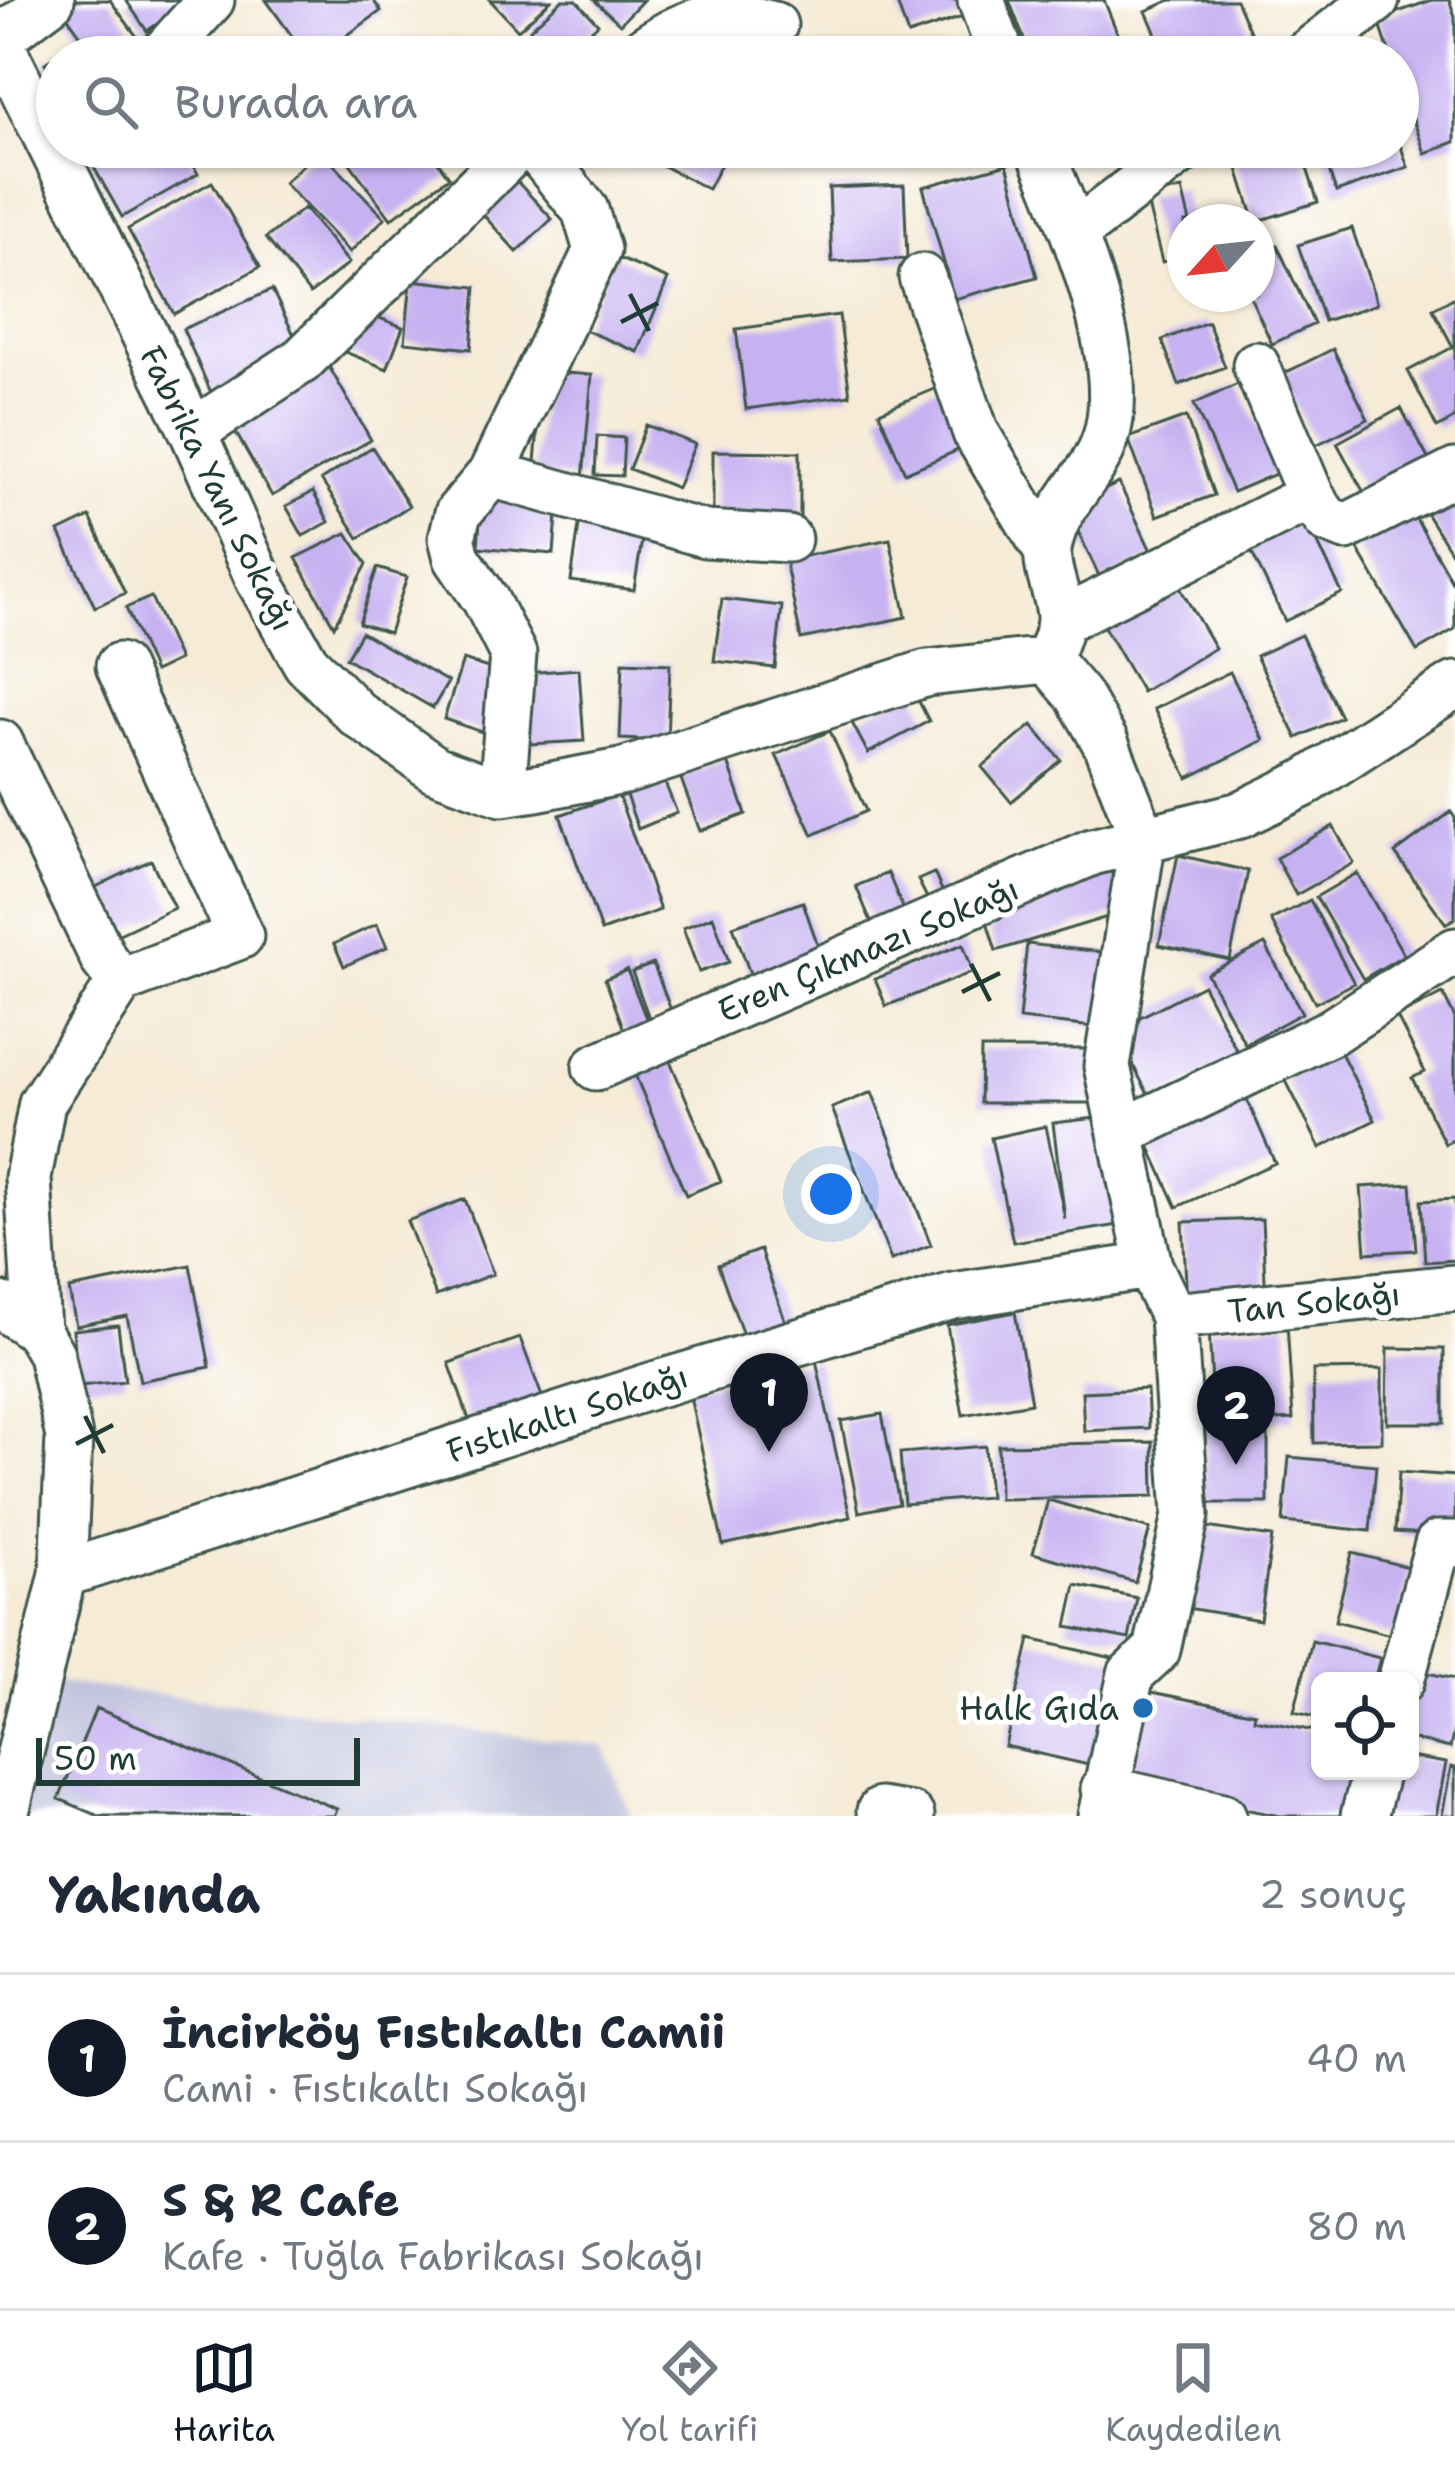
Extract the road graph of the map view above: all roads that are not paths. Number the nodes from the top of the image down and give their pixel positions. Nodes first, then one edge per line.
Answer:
1 (51, 0) edge
2 (211, 0) edge
3 (981, 0) edge
4 (1376, 0) edge
5 (774, 25) dead end
6 (179, 36) edge
7 (666, 36) edge
8 (994, 36) edge
9 (1329, 36) edge
10 (0, 41) edge
11 (36, 101) edge
12 (74, 168) edge
13 (497, 168) edge
14 (551, 168) edge
15 (1047, 168) edge
16 (1159, 168) edge
17 (1074, 234) junction
18 (922, 277) dead end
19 (1256, 364) dead end
20 (193, 433) junction
21 (1455, 472) edge
22 (491, 474) junction
23 (1311, 496) junction
24 (788, 539) dead end
25 (1047, 551) junction
26 (1055, 640) junction
27 (119, 667) dead end
28 (1455, 685) edge
29 (0, 743) edge
30 (502, 793) junction
31 (1143, 838) junction
32 (1455, 951) edge
33 (121, 981) junction
34 (596, 1066) dead end
35 (1123, 1132) junction
36 (1149, 1267) junction
37 (1455, 1288) edge
38 (1173, 1316) junction
39 (18, 1317) edge
40 (1447, 1544) edge
41 (63, 1574) junction
42 (1404, 1672) edge
43 (17, 1683) edge
44 (1374, 1780) edge
45 (1102, 1802) edge
46 (5, 1816) edge
47 (1223, 1816) edge
48 (1364, 1816) edge

1 - 10 street
2 - 6 street
3 - 8 street
4 - 9 street
5 - 7 street
10 - 11 street, Fabrika Yanı Sokağı
12 - 20 street, Fabrika Yanı Sokağı
13 - 20 street
14 - 22 street
15 - 17 street
16 - 17 street
17 - 25 street
18 - 25 street
19 - 23 street
20 - 30 street, Fabrika Yanı Sokağı
21 - 23 street
22 - 24 street
22 - 30 street
23 - 26 street
25 - 26 street
26 - 30 street, Fabrika Yanı Sokağı
26 - 31 street
27 - 33 street
28 - 31 street, Eren Çıkmazı Sokağı
29 - 33 street
31 - 34 street, Eren Çıkmazı Sokağı
31 - 35 street
32 - 35 street
33 - 39 street
35 - 36 street
36 - 38 street
36 - 41 street, Fıstıkaltı Sokağı
37 - 38 street, Tan Sokağı
38 - 45 street
39 - 41 street
40 - 42 street
41 - 43 street
43 - 46 street
44 - 48 street
45 - 47 street

